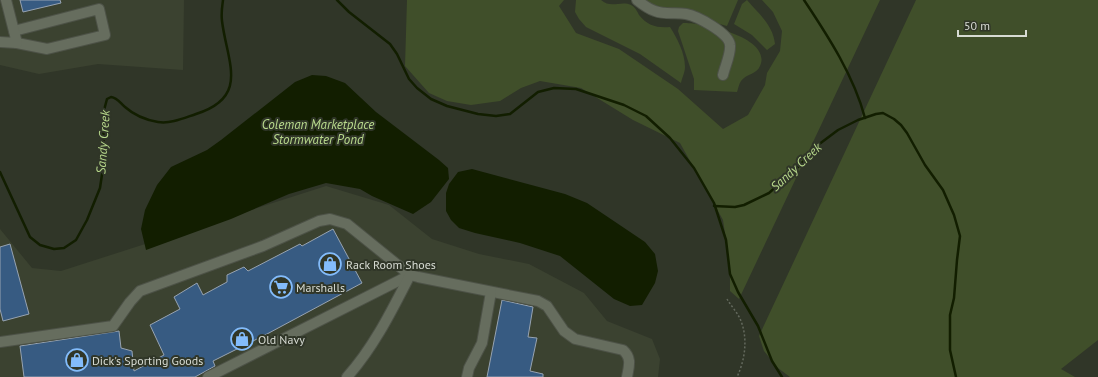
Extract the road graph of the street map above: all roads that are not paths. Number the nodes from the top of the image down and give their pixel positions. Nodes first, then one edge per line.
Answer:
1 (6, 0) edge
2 (637, 0) edge
3 (14, 31) junction
4 (0, 42) edge
5 (17, 43) junction
6 (723, 75) dead end
7 (410, 274) junction
8 (491, 292) junction
9 (0, 342) edge
10 (208, 377) edge
11 (347, 377) edge
12 (466, 377) edge
13 (627, 377) edge

1 - 3 street
2 - 6 street
3 - 5 street
3 - 5 street
4 - 5 street
7 - 8 street
7 - 9 street
7 - 10 street
7 - 11 street
8 - 12 street
8 - 13 street

